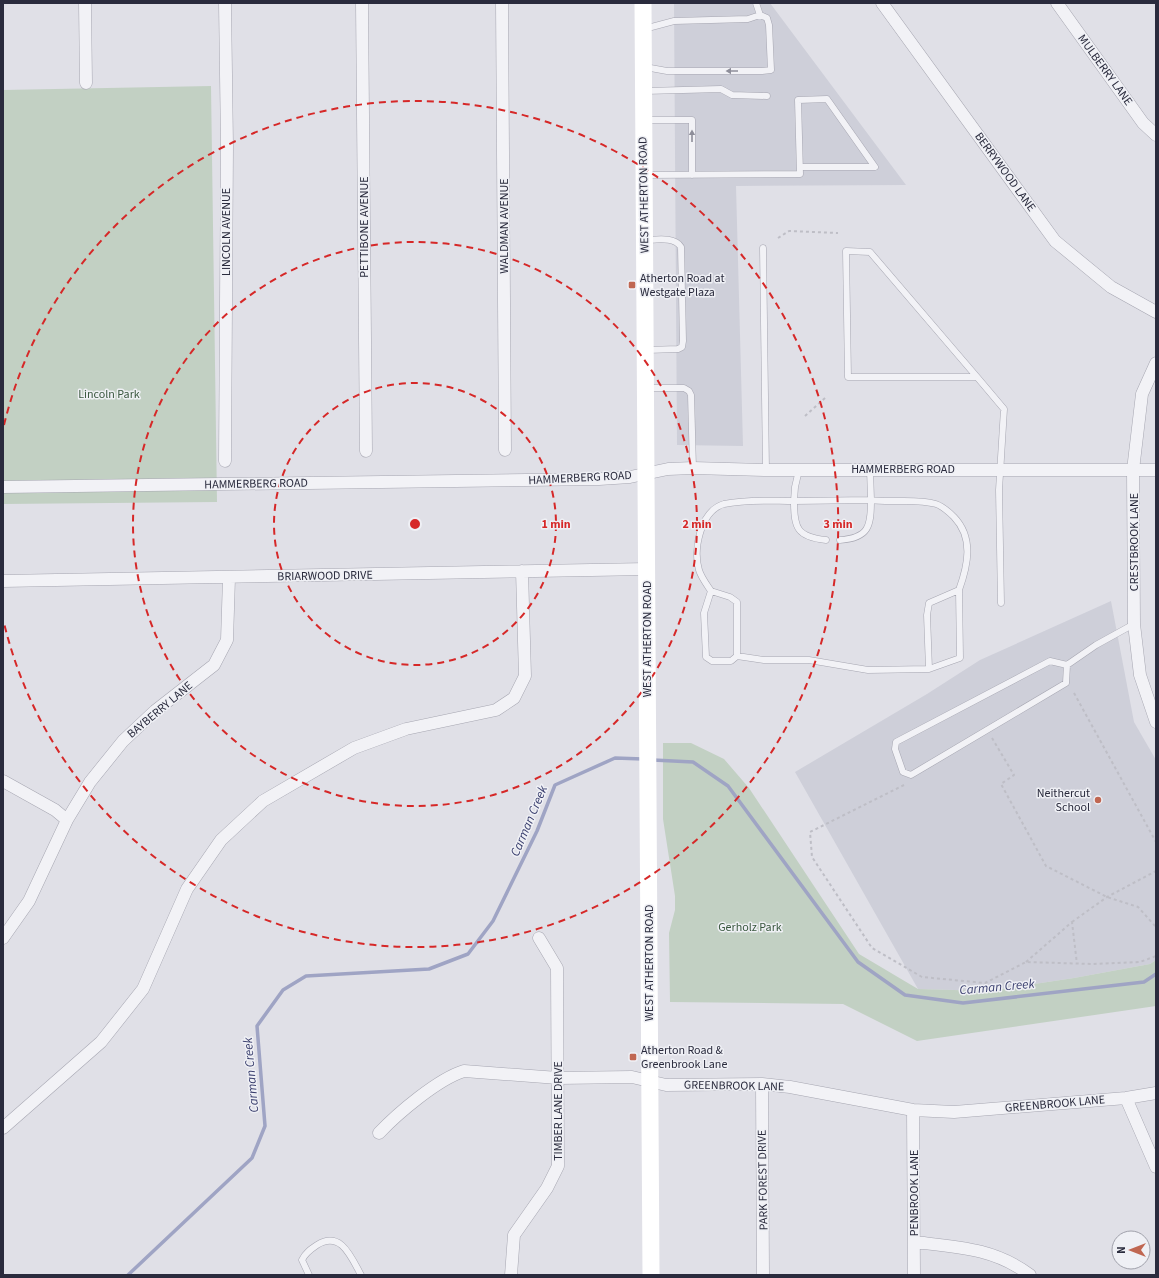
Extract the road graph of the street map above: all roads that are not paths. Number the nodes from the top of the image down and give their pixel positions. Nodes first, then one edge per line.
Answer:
1 (85, 3) edge
2 (225, 3) edge
3 (362, 3) edge
4 (502, 3) edge
5 (643, 3) edge
6 (756, 3) edge
7 (882, 3) edge
8 (1057, 3) edge
9 (760, 16) junction
10 (643, 30) junction
11 (643, 67) junction
12 (86, 82) dead end
13 (644, 91) junction
14 (766, 96) dead end
15 (644, 120) junction
16 (1156, 135) edge
17 (800, 166) junction
18 (644, 175) junction
19 (692, 175) junction
20 (645, 240) junction
21 (763, 248) dead end
22 (1156, 312) edge
23 (646, 350) junction
24 (1156, 363) edge
25 (977, 377) junction
26 (646, 388) junction
27 (505, 450) dead end
28 (366, 451) dead end
29 (225, 461) dead end
30 (693, 468) junction
31 (870, 469) junction
32 (1000, 469) junction
33 (766, 470) junction
34 (799, 470) junction
35 (1133, 470) junction
36 (1156, 470) edge
37 (647, 473) junction
38 (3, 487) edge
39 (871, 500) junction
40 (794, 501) junction
41 (826, 540) dead end
42 (840, 540) dead end
43 (647, 569) junction
44 (522, 571) junction
45 (229, 578) junction
46 (3, 581) edge
47 (959, 590) junction
48 (711, 591) junction
49 (1001, 603) dead end
50 (1134, 624) junction
51 (737, 656) junction
52 (1067, 665) junction
53 (929, 669) junction
54 (1156, 722) edge
55 (3, 781) edge
56 (67, 820) junction
57 (3, 938) edge
58 (539, 938) dead end
59 (558, 1078) junction
60 (649, 1081) junction
61 (762, 1084) junction
62 (1156, 1093) edge
63 (1126, 1098) junction
64 (913, 1110) junction
65 (3, 1128) edge
66 (379, 1133) dead end
67 (1156, 1167) edge
68 (914, 1242) junction
69 (309, 1275) edge
70 (361, 1275) edge
71 (511, 1275) edge
72 (651, 1275) edge
73 (763, 1275) edge
74 (914, 1275) edge
75 (1030, 1275) edge

1 - 12 street
2 - 29 street, LINCOLN AVENUE
3 - 28 street, PETTIBONE AVENUE
4 - 27 street, WALDMAN AVENUE
5 - 10 street, WEST ATHERTON ROAD
6 - 9 lane
7 - 22 street, BERRYWOOD LANE
8 - 16 street, MULBERRY LANE
9 - 10 lane
9 -> 11 lane
10 - 11 street, WEST ATHERTON ROAD
11 - 13 street, WEST ATHERTON ROAD
13 - 14 lane
13 - 15 street, WEST ATHERTON ROAD
15 - 18 street, WEST ATHERTON ROAD
19 -> 15 lane
17 - 17 lane
17 - 19 lane
18 - 19 lane
18 - 20 street, WEST ATHERTON ROAD
20 - 23 street, WEST ATHERTON ROAD
20 - 23 lane
21 - 33 lane
23 - 26 street, WEST ATHERTON ROAD
24 - 35 street, CRESTBROOK LANE
25 - 25 lane
25 - 32 lane
26 - 30 lane
26 - 37 street, WEST ATHERTON ROAD
30 - 33 street, HAMMERBERG ROAD
30 - 37 street, HAMMERBERG ROAD
31 - 32 street, HAMMERBERG ROAD
31 - 34 street, HAMMERBERG ROAD
31 - 39 lane
32 - 35 street, HAMMERBERG ROAD
32 - 49 lane
33 - 34 street, HAMMERBERG ROAD
34 - 40 lane
35 - 36 street, HAMMERBERG ROAD
35 - 50 street, CRESTBROOK LANE
37 - 38 street, HAMMERBERG ROAD
37 - 43 street, WEST ATHERTON ROAD
39 - 40 lane
39 - 42 lane
39 - 47 lane
40 - 41 lane
40 - 48 lane
43 - 44 street, BRIARWOOD DRIVE
43 - 60 street, WEST ATHERTON ROAD
44 - 45 street, BRIARWOOD DRIVE
44 - 65 street
45 - 46 street, BRIARWOOD DRIVE
45 - 56 street, BAYBERRY LANE
47 - 53 lane
47 - 53 lane
48 - 51 lane
48 - 51 lane
50 - 52 lane
50 - 54 street, CRESTBROOK LANE
51 - 53 lane
52 - 52 lane
55 - 56 street
56 - 57 street, BAYBERRY LANE
58 - 59 street, TIMBER LANE DRIVE
59 - 60 street, GREENBROOK LANE
59 - 66 street, GREENBROOK LANE
59 - 71 street, TIMBER LANE DRIVE
60 - 61 street, GREENBROOK LANE
60 - 72 street, WEST ATHERTON ROAD
61 - 64 street, GREENBROOK LANE
61 - 73 street, PARK FOREST DRIVE
62 - 63 street, GREENBROOK LANE
63 - 64 street, GREENBROOK LANE
63 - 67 street
64 - 68 street, PENBROOK LANE
68 - 74 street, PENBROOK LANE
68 - 75 street
69 - 70 lane

